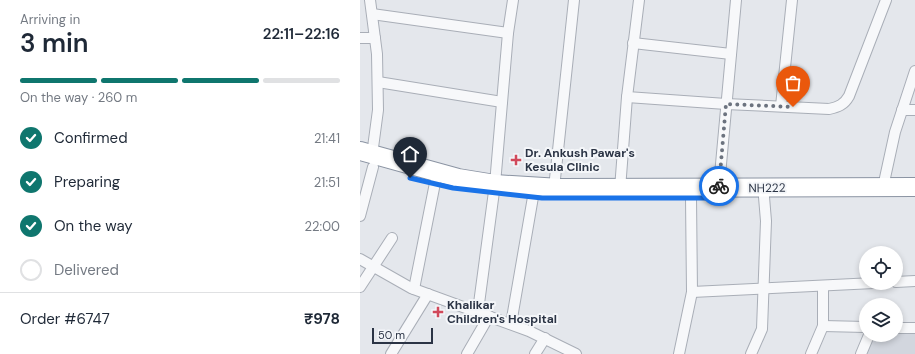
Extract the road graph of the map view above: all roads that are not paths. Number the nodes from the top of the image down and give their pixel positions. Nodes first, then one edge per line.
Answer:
1 (370, 0) edge
2 (513, 0) edge
3 (574, 0) edge
4 (639, 0) edge
5 (736, 0) edge
6 (792, 0) edge
7 (884, 0) edge
8 (372, 14) junction
9 (508, 33) junction
10 (360, 38) edge
11 (375, 38) junction
12 (633, 43) junction
13 (731, 54) junction
14 (915, 71) edge
15 (378, 82) junction
16 (627, 97) junction
17 (502, 102) junction
18 (726, 104) junction
19 (780, 106) junction
20 (902, 110) junction
21 (915, 110) edge
22 (366, 159) edge
23 (434, 183) junction
24 (883, 187) junction
25 (915, 187) edge
26 (554, 188) junction
27 (495, 189) junction
28 (620, 189) junction
29 (718, 193) junction
30 (533, 197) junction
31 (764, 197) junction
32 (915, 197) edge
33 (690, 198) junction
34 (360, 216) edge
35 (392, 238) dead end
36 (360, 259) edge
37 (372, 266) junction
38 (915, 281) edge
39 (903, 282) edge
40 (859, 284) edge
41 (823, 286) junction
42 (360, 287) edge
43 (763, 289) junction
44 (414, 290) junction
45 (692, 292) junction
46 (428, 294) junction
47 (478, 312) junction
48 (489, 316) junction
49 (511, 324) junction
50 (823, 326) junction
51 (859, 327) edge
52 (903, 328) edge
53 (915, 328) edge
54 (545, 338) junction
55 (866, 342) edge
56 (392, 354) edge
57 (467, 354) edge
58 (535, 354) edge
59 (576, 354) edge
60 (680, 354) edge
61 (751, 354) edge
62 (811, 354) edge
63 (861, 354) edge

1 - 8 street
2 - 9 street
3 - 26 street
4 - 12 street
5 - 13 street
6 - 19 street
7 - 19 street
8 - 9 street
8 - 11 street
9 - 17 street
10 - 11 street
11 - 15 street
12 - 13 street
12 - 16 street
13 - 18 street
14 - 20 street
15 - 17 street
15 - 22 street
16 - 18 street
16 - 28 street
17 - 27 street
18 - 19 street
18 - 29 street
20 - 21 street
20 - 24 street
22 - 23 highway, NH222
22 - 27 highway, NH222
22 - 34 street
23 - 27 highway, NH222
23 - 44 street
24 - 25 highway, NH222
24 - 29 highway, NH222
26 - 27 highway, NH222
26 - 28 highway, NH222
27 - 30 highway, NH222
27 - 47 street
28 - 29 highway, NH222
29 - 31 highway, NH222
29 - 33 highway, NH222
30 - 33 highway, NH222
30 - 49 street
31 - 32 highway, NH222
31 - 43 street
33 - 45 street
35 - 37 street
36 - 37 street
37 - 42 street
37 - 44 street
38 - 39 street
40 - 41 street
41 - 43 street
41 - 50 street
43 - 45 street
43 - 61 street
44 - 46 street
45 - 60 street
46 - 47 street
46 - 56 street
47 - 48 street
48 - 49 street
48 - 57 street
49 - 54 street
50 - 51 street
50 - 62 street
52 - 53 street
54 - 58 street
54 - 59 street
55 - 63 street

